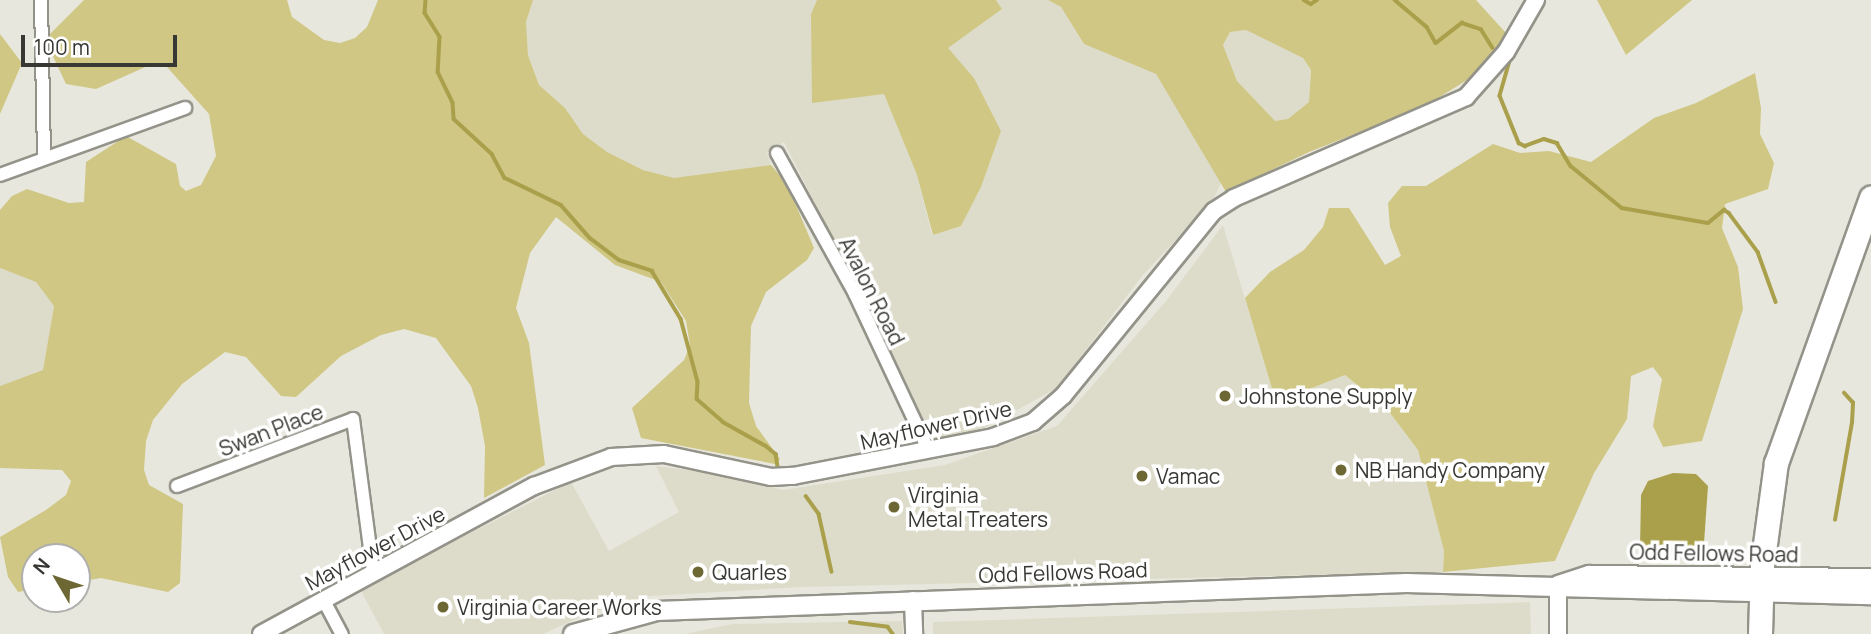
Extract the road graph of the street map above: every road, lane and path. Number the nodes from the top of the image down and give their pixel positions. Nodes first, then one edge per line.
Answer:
1 (41, 0) edge
2 (1536, 0) edge
3 (185, 108) dead end
4 (777, 153) dead end
5 (44, 158) junction
6 (0, 175) edge
7 (1871, 197) edge
8 (928, 449) junction
9 (177, 486) dead end
10 (373, 570) junction
11 (1871, 578) edge
12 (1558, 585) junction
13 (1760, 586) junction
14 (1871, 595) edge
15 (323, 600) junction
16 (913, 600) junction
17 (261, 634) edge
18 (342, 634) edge
19 (573, 634) edge
20 (914, 634) edge
21 (1558, 634) edge
22 (1760, 634) edge

1 - 5 street
2 - 8 street, Mayflower Drive
3 - 5 street
4 - 8 street, Avalon Road
5 - 6 street
7 - 13 highway
8 - 10 street, Mayflower Drive
9 - 10 street, Swan Place
10 - 15 street, Mayflower Drive
11 - 13 main road, Odd Fellows Road
12 - 13 main road, Odd Fellows Road
12 - 16 main road, Odd Fellows Road
12 - 21 street
13 - 14 main road, Odd Fellows Road
13 - 22 highway
15 - 17 street, Mayflower Drive
15 - 18 street
16 - 19 main road, Odd Fellows Road
16 - 20 street

